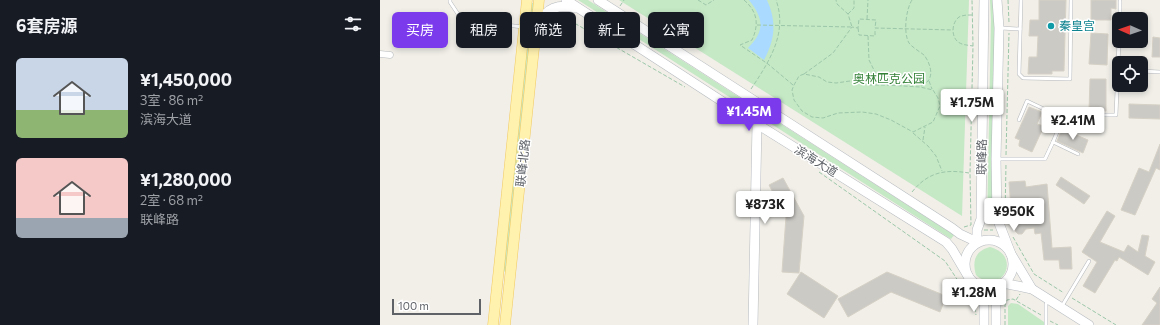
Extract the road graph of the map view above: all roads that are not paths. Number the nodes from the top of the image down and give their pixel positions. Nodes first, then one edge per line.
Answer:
1 (450, 0) edge
2 (521, 0) edge
3 (527, 0) edge
4 (540, 0) edge
5 (566, 0) edge
6 (598, 0) edge
7 (984, 0) edge
8 (997, 0) edge
9 (1021, 0) edge
10 (1071, 0) edge
11 (1120, 1) dead end
12 (580, 9) junction
13 (524, 12) edge
14 (526, 12) edge
15 (539, 12) edge
16 (547, 12) edge
17 (1120, 12) edge
18 (520, 27) edge
19 (999, 28) junction
20 (1020, 29) junction
21 (522, 48) edge
22 (535, 48) edge
23 (380, 54) edge
24 (390, 55) dead end
25 (1148, 71) edge
26 (1160, 72) edge
27 (1117, 92) edge
28 (1093, 115) dead end
29 (1019, 120) dead end
30 (757, 124) junction
31 (1053, 142) junction
32 (1078, 154) dead end
33 (996, 159) junction
34 (976, 242) junction
35 (1011, 254) junction
36 (1089, 261) dead end
37 (969, 278) junction
38 (1003, 283) junction
39 (1032, 289) junction
40 (1049, 299) junction
41 (1061, 307) junction
42 (981, 322) edge
43 (493, 325) edge
44 (505, 325) edge
45 (753, 325) edge
46 (996, 325) edge
47 (1046, 325) edge
48 (1089, 325) edge

1 - 18 lane
2 - 13 main road
3 - 14 main road, 联峰北路
4 - 15 main road, 联峰北路
5 - 12 main road, 滨海大道
6 - 34 main road, 滨海大道
7 - 34 main road, 联峰路
8 - 19 main road, 联峰路
9 - 20 lane
10 - 20 lane
11 - 17 lane
12 - 16 main road
12 - 30 main road, 滨海大道
19 - 20 lane
19 - 33 main road, 联峰路
21 - 43 main road, 联峰北路
22 - 44 main road, 联峰北路
23 - 24 street
25 - 26 lane
27 - 28 lane
29 - 31 lane
30 - 37 main road, 滨海大道
30 - 45 main road
31 - 32 lane
31 - 33 lane
33 - 35 main road, 联峰路
34 - 35 main road
34 - 37 main road
35 - 38 main road
35 - 39 main road
36 - 41 lane
37 - 38 main road
37 - 42 main road
38 - 39 main road
38 - 46 main road
39 - 40 main road
40 - 41 main road
40 - 47 lane
41 - 48 main road

